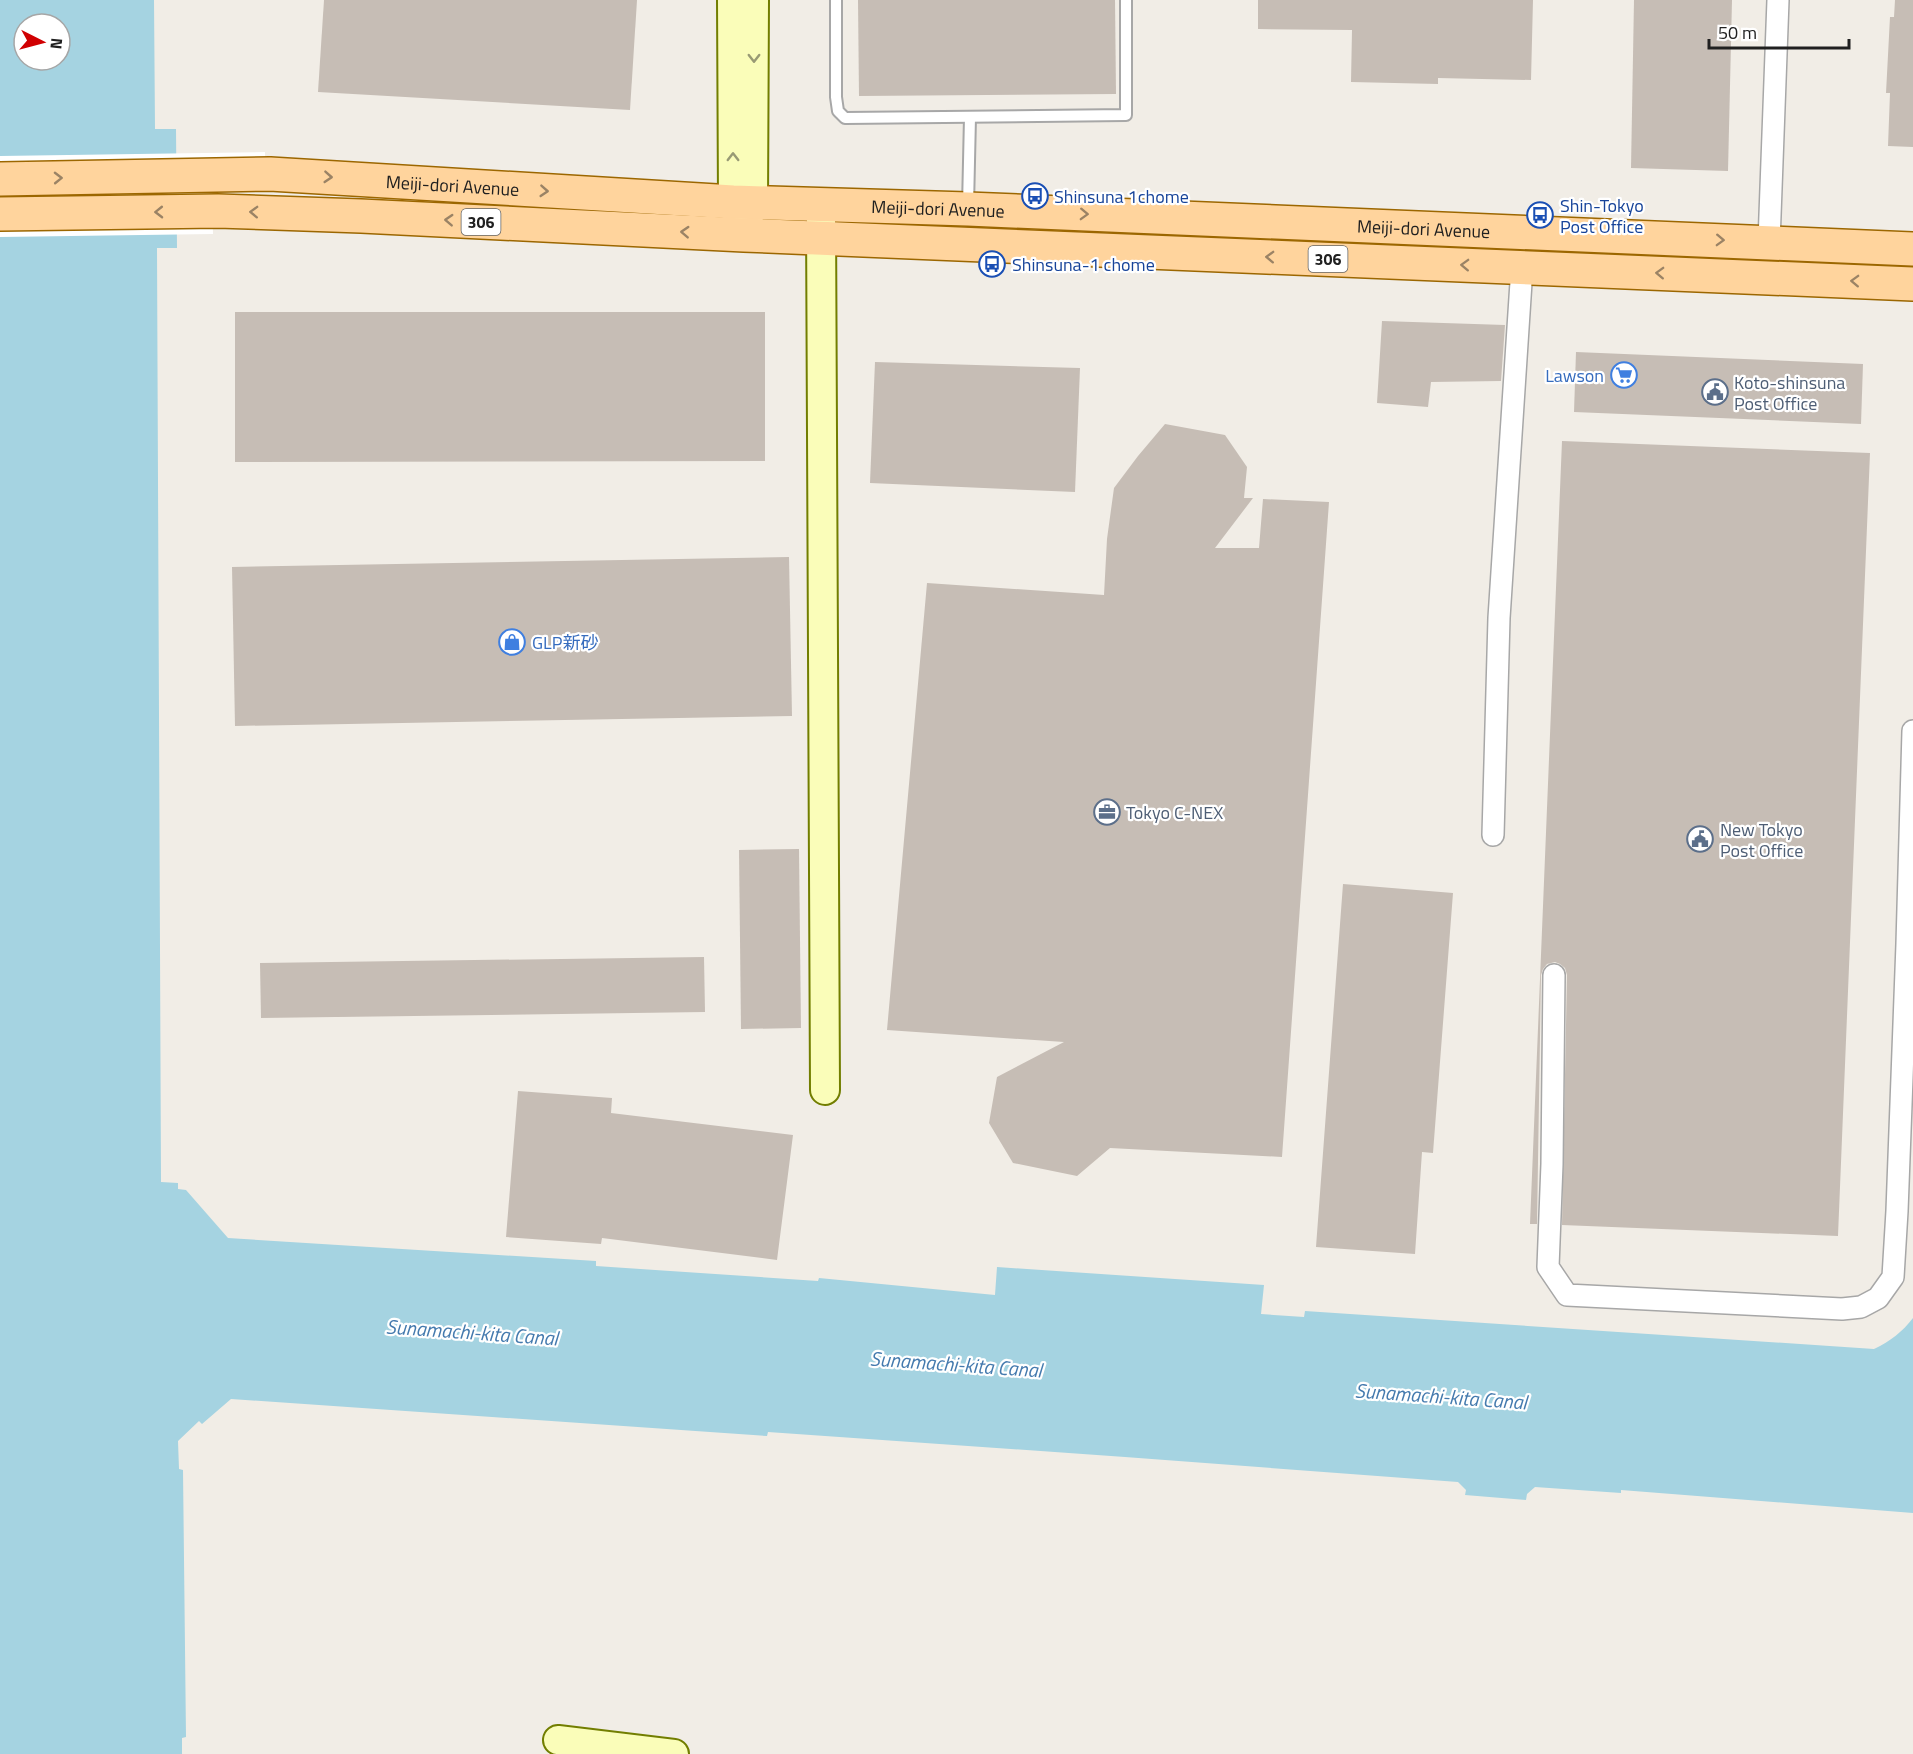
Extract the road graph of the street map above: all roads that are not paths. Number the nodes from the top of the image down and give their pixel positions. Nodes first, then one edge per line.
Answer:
1 (732, 0) edge
2 (754, 0) edge
3 (836, 0) edge
4 (1126, 0) edge
5 (1778, 0) edge
6 (970, 117) junction
7 (0, 179) edge
8 (743, 203) junction
9 (821, 205) junction
10 (968, 209) junction
11 (0, 214) edge
12 (744, 235) junction
13 (821, 238) junction
14 (1769, 242) junction
15 (1913, 249) edge
16 (1522, 267) junction
17 (1913, 284) edge
18 (1913, 731) edge
19 (1493, 835) dead end
20 (1554, 975) dead end
21 (825, 1090) dead end
22 (558, 1740) dead end
23 (674, 1754) edge

8 -> 1 street
2 -> 8 street
3 - 6 lane
4 - 6 lane
5 - 14 street
6 - 10 lane
7 -> 8 main road, Meiji-dori Avenue / 306
8 - 9 main road, Meiji-dori Avenue / 306
8 - 12 street
9 - 10 main road, Meiji-dori Avenue / 306
9 - 13 street
10 -> 14 main road, Meiji-dori Avenue / 306
12 -> 11 main road, Meiji-dori Avenue / 306
12 - 13 main road, Meiji-dori Avenue / 306
16 -> 13 main road, Meiji-dori Avenue / 306
13 - 21 street
14 - 15 main road, Meiji-dori Avenue / 306
17 -> 16 main road, Meiji-dori Avenue / 306
16 - 19 street
18 - 20 street
22 - 23 street

